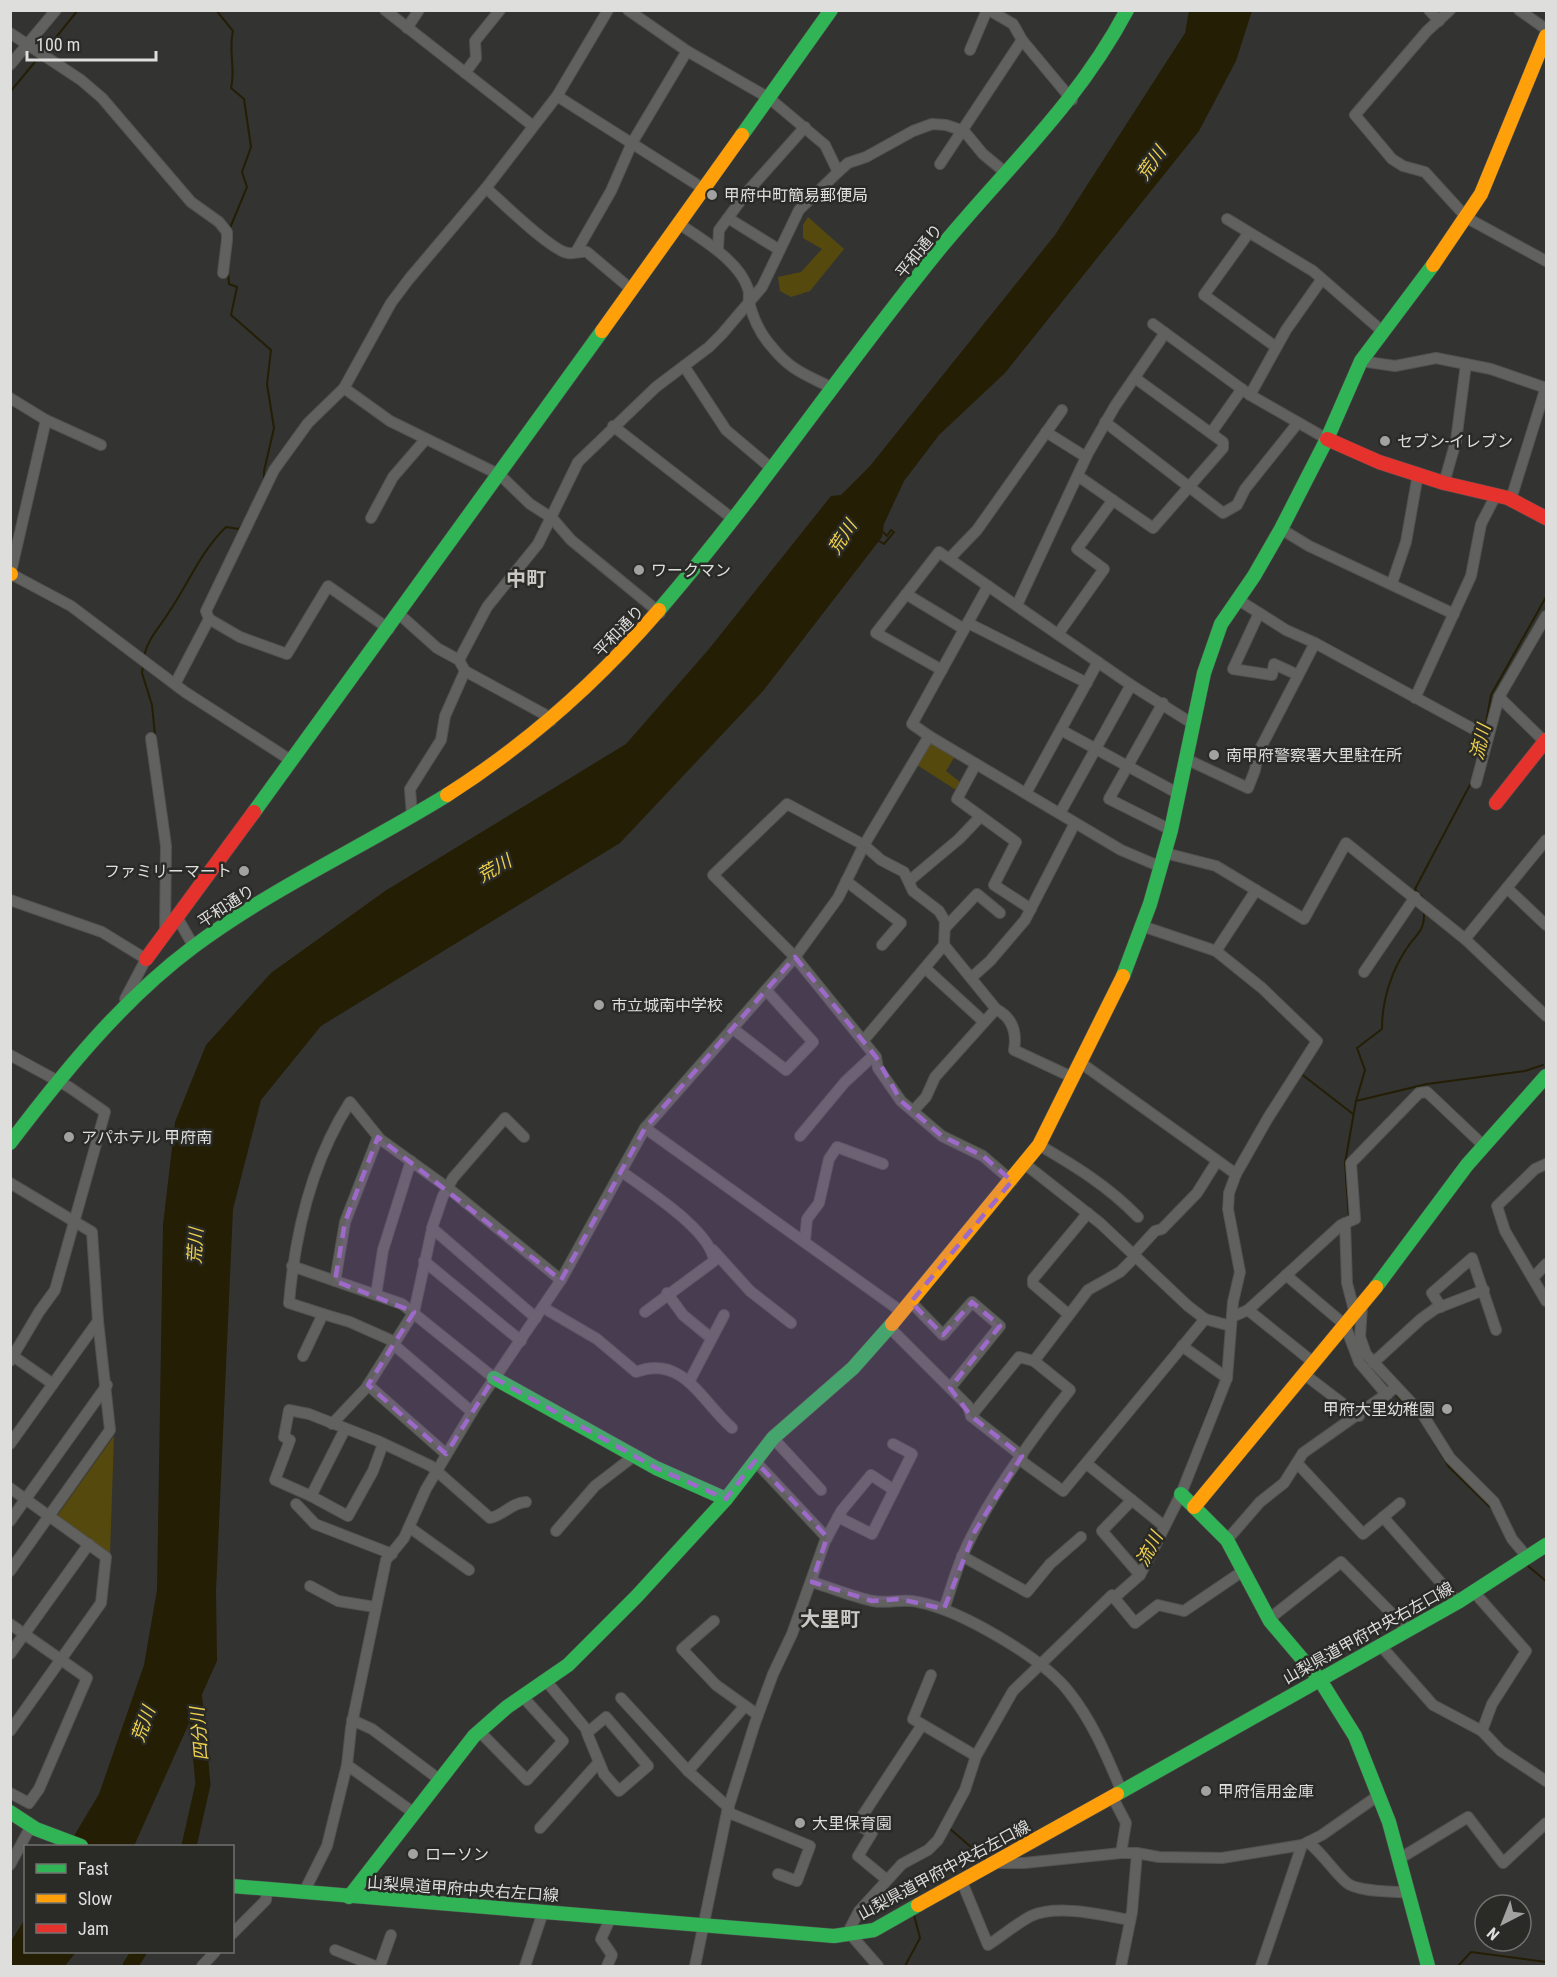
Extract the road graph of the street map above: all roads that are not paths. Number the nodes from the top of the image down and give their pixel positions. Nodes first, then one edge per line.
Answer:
1 (56, 10) edge
2 (385, 10) edge
3 (419, 10) edge
4 (608, 10) edge
5 (628, 10) edge
6 (831, 10) edge
7 (988, 10) edge
8 (1127, 10) edge
9 (1429, 10) edge
10 (1450, 10) edge
11 (1519, 10) edge
12 (499, 11) edge
13 (1439, 21) junction
14 (407, 28) junction
15 (1546, 29) edge
16 (10, 33) edge
17 (1546, 36) edge
18 (1022, 40) junction
19 (30, 46) junction
20 (970, 50) dead end
21 (687, 51) junction
22 (10, 64) edge
23 (465, 73) junction
24 (557, 96) junction
25 (769, 98) junction
26 (1072, 100) junction
27 (533, 126) junction
28 (805, 127) junction
29 (964, 131) junction
30 (632, 143) junction
31 (940, 164) dead end
32 (838, 172) junction
33 (1006, 173) junction
34 (486, 188) junction
35 (704, 189) junction
36 (728, 218) junction
37 (1467, 218) junction
38 (1227, 219) dead end
39 (679, 224) junction
40 (1248, 234) junction
41 (717, 248) junction
42 (778, 249) junction
43 (576, 252) junction
44 (1546, 261) edge
45 (223, 273) dead end
46 (1322, 279) junction
47 (632, 290) junction
48 (749, 302) junction
49 (1153, 324) dead end
50 (1382, 332) junction
51 (1165, 333) junction
52 (1276, 347) junction
53 (1361, 361) junction
54 (1466, 364) junction
55 (684, 366) junction
56 (1135, 378) junction
57 (344, 388) junction
58 (832, 388) junction
59 (1546, 388) edge
60 (1246, 392) junction
61 (10, 398) edge
62 (1062, 410) dead end
63 (46, 420) junction
64 (1105, 422) junction
65 (1297, 424) junction
66 (613, 426) junction
67 (1046, 432) junction
68 (1211, 433) junction
69 (1327, 439) junction
70 (425, 440) junction
71 (100, 445) dead end
72 (1086, 457) junction
73 (771, 468) junction
74 (1418, 474) junction
75 (500, 475) junction
76 (1078, 476) junction
77 (1444, 483) junction
78 (1189, 487) junction
79 (1496, 495) junction
80 (1510, 499) junction
81 (1113, 500) junction
82 (371, 518) dead end
83 (552, 518) junction
84 (1546, 518) edge
85 (733, 519) junction
86 (1281, 529) junction
87 (949, 559) junction
88 (11, 574) edge
89 (1392, 583) junction
90 (988, 586) junction
91 (906, 594) junction
92 (1237, 599) junction
93 (1017, 605) junction
94 (660, 613) junction
95 (1259, 613) junction
96 (399, 614) junction
97 (1454, 614) junction
98 (1546, 616) edge
99 (209, 619) junction
100 (966, 626) junction
101 (389, 629) junction
102 (1058, 634) junction
103 (1315, 642) junction
104 (459, 660) junction
105 (1098, 662) junction
106 (942, 670) junction
107 (465, 671) junction
108 (1298, 675) junction
109 (1087, 683) junction
110 (175, 684) junction
111 (1131, 685) junction
112 (1499, 697) junction
113 (1415, 698) junction
114 (1163, 704) junction
115 (551, 721) junction
116 (1193, 724) junction
117 (1061, 730) junction
118 (929, 736) junction
119 (1486, 736) junction
120 (151, 738) dead end
121 (1546, 742) edge
122 (1095, 749) junction
123 (1186, 759) junction
124 (292, 761) junction
125 (976, 764) junction
126 (1128, 766) junction
127 (1476, 783) dead end
128 (1026, 793) junction
129 (1179, 794) junction
130 (1496, 803) dead end
131 (1059, 813) junction
132 (412, 816) junction
133 (980, 816) junction
134 (1075, 823) junction
135 (1171, 830) junction
136 (1546, 840) edge
137 (864, 845) junction
138 (1163, 860) junction
139 (846, 881) junction
140 (909, 881) junction
141 (1507, 888) junction
142 (1256, 890) junction
143 (10, 900) edge
144 (1420, 902) junction
145 (1031, 909) junction
146 (1000, 913) dead end
147 (177, 916) junction
148 (1546, 925) edge
149 (1142, 926) junction
150 (945, 928) junction
151 (165, 933) junction
152 (1465, 939) junction
153 (882, 945) dead end
154 (944, 945) junction
155 (194, 947) junction
156 (1216, 951) junction
157 (795, 957) junction
158 (146, 959) junction
159 (925, 968) junction
160 (1364, 972) dead end
161 (971, 978) junction
162 (766, 990) junction
163 (996, 1009) junction
164 (119, 1010) junction
165 (1546, 1016) edge
166 (984, 1022) junction
167 (732, 1028) junction
168 (863, 1041) junction
169 (10, 1055) edge
170 (874, 1055) junction
171 (1082, 1064) junction
172 (1546, 1076) edge
173 (1074, 1078) junction
174 (56, 1082) junction
175 (913, 1112) junction
176 (645, 1128) junction
177 (800, 1136) dead end
178 (378, 1137) junction
179 (524, 1137) dead end
180 (10, 1143) edge
181 (1039, 1145) junction
182 (1484, 1146) junction
183 (411, 1161) junction
184 (1217, 1161) junction
185 (883, 1164) dead end
186 (1025, 1164) junction
187 (1546, 1164) edge
188 (621, 1172) junction
189 (1236, 1174) junction
190 (1012, 1181) junction
191 (10, 1183) edge
192 (448, 1188) junction
193 (1088, 1213) junction
194 (1137, 1216) dead end
195 (75, 1221) junction
196 (1348, 1222) junction
197 (432, 1228) junction
198 (805, 1240) junction
199 (713, 1250) junction
200 (1134, 1256) junction
201 (424, 1261) junction
202 (1546, 1264) edge
203 (292, 1266) junction
204 (1286, 1275) junction
205 (1533, 1278) junction
206 (561, 1280) junction
207 (335, 1281) junction
208 (1484, 1290) junction
209 (667, 1293) junction
210 (376, 1295) junction
211 (1546, 1301) edge
212 (1441, 1306) junction
213 (906, 1307) junction
214 (543, 1308) junction
215 (1359, 1309) junction
216 (1248, 1310) junction
217 (414, 1312) junction
218 (645, 1312) dead end
219 (323, 1314) junction
220 (1068, 1314) junction
221 (724, 1315) dead end
222 (536, 1318) junction
223 (1205, 1319) junction
224 (98, 1321) junction
225 (1231, 1321) junction
226 (790, 1323) dead end
227 (1345, 1325) junction
228 (889, 1327) junction
229 (1496, 1330) dead end
230 (711, 1338) junction
231 (521, 1341) junction
232 (394, 1343) junction
233 (1182, 1346) junction
234 (303, 1356) dead end
235 (12, 1358) edge
236 (1034, 1360) junction
237 (1314, 1363) junction
238 (1373, 1363) junction
239 (1304, 1374) junction
240 (495, 1378) junction
241 (1227, 1378) junction
242 (690, 1380) junction
243 (53, 1384) junction
244 (368, 1384) junction
245 (107, 1385) junction
246 (950, 1388) junction
247 (1391, 1391) junction
248 (472, 1412) junction
249 (971, 1416) junction
250 (1359, 1416) junction
251 (332, 1424) junction
252 (732, 1428) dead end
253 (345, 1429) junction
254 (773, 1438) junction
255 (383, 1443) junction
256 (10, 1444) edge
257 (893, 1444) dead end
258 (447, 1454) junction
259 (634, 1456) junction
260 (1021, 1458) junction
261 (756, 1461) junction
262 (1297, 1463) junction
263 (1088, 1464) junction
264 (436, 1472) junction
265 (10, 1488) edge
266 (821, 1490) dead end
267 (894, 1490) junction
268 (1181, 1494) junction
269 (311, 1496) junction
270 (26, 1499) junction
271 (726, 1499) junction
272 (1131, 1500) junction
273 (526, 1502) dead end
274 (1400, 1503) dead end
275 (296, 1504) dead end
276 (1194, 1507) junction
277 (49, 1516) junction
278 (838, 1517) junction
279 (1383, 1517) junction
280 (10, 1521) edge
281 (1164, 1526) junction
282 (410, 1527) junction
283 (556, 1531) dead end
284 (827, 1538) junction
285 (1082, 1538) dead end
286 (1227, 1540) junction
287 (89, 1544) junction
288 (1546, 1545) edge
289 (392, 1554) junction
290 (963, 1556) junction
291 (1525, 1559) junction
292 (10, 1570) edge
293 (469, 1570) dead end
294 (1243, 1571) junction
295 (1140, 1575) junction
296 (812, 1582) junction
297 (310, 1586) dead end
298 (1474, 1592) junction
299 (1114, 1598) junction
300 (1458, 1602) junction
301 (375, 1607) junction
302 (944, 1609) junction
303 (1269, 1619) junction
304 (714, 1621) dead end
305 (10, 1624) edge
306 (1408, 1630) junction
307 (25, 1634) junction
308 (1381, 1646) junction
309 (10, 1654) edge
310 (61, 1660) junction
311 (1038, 1665) junction
312 (931, 1675) dead end
313 (1320, 1680) junction
314 (547, 1682) junction
315 (523, 1697) junction
316 (621, 1698) dead end
317 (745, 1706) junction
318 (758, 1715) junction
319 (352, 1720) junction
320 (922, 1725) junction
321 (10, 1731) edge
322 (479, 1731) junction
323 (1482, 1731) junction
324 (587, 1733) junction
325 (976, 1756) junction
326 (599, 1762) junction
327 (347, 1765) junction
328 (688, 1771) junction
329 (440, 1780) junction
330 (1546, 1781) edge
331 (10, 1793) edge
332 (1117, 1795) junction
333 (1379, 1795) junction
334 (728, 1810) junction
335 (10, 1812) edge
336 (414, 1813) junction
337 (1546, 1823) edge
338 (34, 1827) junction
339 (540, 1828) dead end
340 (1305, 1843) junction
341 (79, 1845) edge
342 (1121, 1853) junction
343 (1137, 1853) junction
344 (1399, 1859) junction
345 (10, 1865) edge
346 (990, 1866) junction
347 (778, 1874) dead end
348 (887, 1880) junction
349 (234, 1886) edge
350 (963, 1886) junction
351 (267, 1890) junction
352 (304, 1892) junction
353 (1408, 1893) junction
354 (349, 1897) junction
355 (543, 1912) junction
356 (611, 1917) junction
357 (1130, 1920) junction
358 (704, 1926) junction
359 (234, 1932) edge
360 (391, 1935) dead end
361 (848, 1936) junction
362 (335, 1950) dead end
363 (214, 1953) edge
364 (202, 1966) edge
365 (375, 1966) edge
366 (380, 1966) edge
367 (525, 1966) edge
368 (607, 1966) edge
369 (695, 1966) edge
370 (878, 1966) edge
371 (1121, 1966) edge
372 (1261, 1966) edge
373 (1428, 1966) edge

1 - 19 street
2 - 14 street
3 - 14 street
4 - 24 street
5 - 21 street
6 - 25 main road
7 - 18 street
7 - 20 street
8 - 26 main road, 平和通り
9 - 13 street
10 - 13 street
11 - 15 street
12 - 23 street
13 - 37 street
14 - 23 street
16 - 19 street
17 - 37 main road
18 - 26 street
18 - 29 street
19 - 22 street
19 - 45 street
21 - 25 street
21 - 30 street
23 - 27 street
24 - 27 street
24 - 30 street
25 - 28 street
25 - 35 main road
26 - 33 main road, 平和通り
27 - 34 street
28 - 32 street
28 - 36 street
29 - 31 street
29 - 32 street
29 - 33 street
30 - 35 street
30 - 43 street
32 - 42 street
33 - 58 main road, 平和通り
34 - 43 street
34 - 57 street
35 - 39 main road
36 - 41 street
36 - 42 street
37 - 44 street
37 - 50 main road
38 - 40 street
39 - 41 street
39 - 47 main road
40 - 46 street
40 - 52 street
41 - 48 street
42 - 48 street
43 - 47 street
46 - 50 street
46 - 52 street
47 - 75 main road
48 - 55 street
48 - 58 street
49 - 51 street
50 - 53 main road
51 - 56 street
51 - 60 street
52 - 60 street
53 - 54 street
53 - 69 main road
54 - 59 street
54 - 77 street
55 - 66 street
55 - 73 street
56 - 64 street
56 - 68 street
57 - 70 street
57 - 99 street
58 - 73 main road, 平和通り
59 - 80 street
60 - 65 street
60 - 68 street
61 - 63 street
62 - 67 street
63 - 71 street
63 - 88 street
64 - 72 street
64 - 78 street
65 - 69 street
65 - 78 street
66 - 83 street
66 - 85 street
67 - 72 street
67 - 87 street
68 - 78 street
69 - 74 main road
69 - 86 main road
70 - 75 street
70 - 82 street
72 - 76 street
73 - 85 main road, 平和通り
74 - 77 main road
74 - 89 street
75 - 83 street
75 - 96 main road
76 - 81 street
76 - 93 street
77 - 79 main road
78 - 81 street
79 - 80 main road
79 - 97 street
80 - 84 main road
81 - 102 street
83 - 94 street
83 - 104 street
85 - 94 main road, 平和通り
86 - 89 street
86 - 92 main road
87 - 90 street
87 - 91 street
88 - 110 street
89 - 97 street
90 - 93 street
90 - 100 street
91 - 100 street
91 - 106 street
92 - 95 street
92 - 116 main road
93 - 102 street
94 - 115 main road, 平和通り
95 - 103 street
95 - 108 street
96 - 101 main road
96 - 104 street
97 - 113 street
98 - 112 street
99 - 101 street
99 - 110 street
100 - 106 street
100 - 109 street
101 - 124 main road
102 - 105 street
103 - 108 street
103 - 113 street
104 - 107 street
105 - 109 street
105 - 111 street
106 - 118 street
107 - 115 street
107 - 132 street
108 - 123 street
109 - 117 street
110 - 124 street
111 - 114 street
111 - 122 street
112 - 119 street
112 - 121 street
113 - 119 street
114 - 116 street
114 - 126 street
115 - 132 main road, 平和通り
116 - 123 main road
117 - 122 street
117 - 128 street
118 - 125 street
118 - 137 street
119 - 127 street
120 - 151 street
121 - 130 main road
122 - 126 street
122 - 131 street
123 - 129 main road
124 - 147 main road
125 - 128 street
125 - 133 street
126 - 129 street
126 - 135 street
128 - 131 street
129 - 135 main road
131 - 134 street
132 - 155 main road, 平和通り
133 - 140 street
133 - 145 street
134 - 138 street
134 - 145 street
135 - 138 main road
136 - 141 street
137 - 139 street
137 - 140 street
137 - 157 street
138 - 142 street
138 - 149 main road
139 - 153 street
139 - 157 street
140 - 150 street
141 - 148 street
141 - 152 street
142 - 144 street
142 - 156 street
143 - 158 street
144 - 152 street
144 - 160 street
145 - 161 street
146 - 150 street
147 - 151 main road
147 - 155 street
149 - 156 street
149 - 171 main road
150 - 154 street
151 - 158 main road
152 - 165 street
154 - 159 street
154 - 161 street
155 - 164 main road, 平和通り
156 - 189 street
157 - 162 street
157 - 168 street
158 - 164 street
159 - 166 street
159 - 168 street
161 - 163 street
162 - 167 street
162 - 167 street
163 - 166 street
163 - 173 street
164 - 174 main road, 平和通り
166 - 175 street
167 - 176 street
168 - 170 street
169 - 174 street
170 - 175 street
170 - 177 street
171 - 173 main road
171 - 184 street
172 - 182 main road
173 - 181 main road
174 - 180 main road, 平和通り
174 - 195 street
175 - 190 street
176 - 188 street
176 - 198 street
178 - 183 street
178 - 203 street
178 - 207 street
179 - 192 street
181 - 186 main road
181 - 194 street
182 - 196 street
182 - 215 main road
183 - 192 street
183 - 210 street
184 - 189 street
184 - 200 street
185 - 198 street
186 - 190 main road
186 - 193 street
187 - 205 street
188 - 199 street
188 - 206 street
189 - 225 street
190 - 213 main road
191 - 195 street
192 - 197 street
192 - 206 street
193 - 200 street
193 - 220 street
195 - 224 street
195 - 235 street
196 - 204 street
196 - 215 street
197 - 201 street
197 - 222 street
198 - 213 street
199 - 209 street
199 - 226 street
200 - 220 street
200 - 223 street
201 - 217 street
201 - 231 street
202 - 205 street
203 - 207 street
203 - 219 street
204 - 216 street
204 - 227 street
205 - 211 street
206 - 214 street
207 - 210 street
208 - 212 street
208 - 212 street
208 - 229 street
209 - 218 street
209 - 230 street
210 - 217 street
212 - 238 street
213 - 228 main road
213 - 246 street
214 - 222 street
214 - 242 street
215 - 227 main road
215 - 238 street
216 - 225 street
216 - 237 street
217 - 232 street
217 - 240 street
219 - 232 street
219 - 234 street
220 - 236 street
221 - 230 street
222 - 231 street
223 - 225 street
223 - 233 street
224 - 243 street
224 - 245 street
225 - 241 street
227 - 237 main road
227 - 247 street
228 - 246 street
228 - 254 main road
230 - 242 street
231 - 240 street
232 - 244 street
232 - 248 street
233 - 241 street
233 - 263 street
235 - 243 street
236 - 249 street
236 - 260 street
237 - 239 main road
238 - 247 street
239 - 250 street
239 - 276 main road
240 - 248 street
240 - 259 main road
241 - 268 street
242 - 252 street
243 - 256 street
244 - 251 street
244 - 258 street
245 - 270 street
245 - 277 street
246 - 249 street
247 - 250 street
247 - 291 street
248 - 258 street
249 - 260 street
250 - 262 street
251 - 253 street
251 - 269 street
253 - 255 street
253 - 269 street
254 - 261 main road
254 - 266 street
255 - 264 street
255 - 269 street
257 - 267 street
258 - 264 street
259 - 271 main road
259 - 283 street
260 - 263 street
260 - 290 street
261 - 271 main road
261 - 284 street
262 - 279 street
262 - 286 street
263 - 272 street
264 - 273 street
264 - 282 street
265 - 270 street
267 - 278 street
267 - 278 street
268 - 276 main road
268 - 281 street
270 - 277 street
270 - 280 street
271 - 314 main road
272 - 281 street
272 - 295 street
274 - 279 street
275 - 289 street
276 - 286 main road
277 - 287 street
277 - 292 street
278 - 284 street
279 - 300 street
281 - 295 street
282 - 289 street
282 - 293 street
284 - 296 street
285 - 290 street
286 - 294 main road
287 - 307 street
287 - 310 street
288 - 291 main road, 山梨県道甲府中央右左口線
289 - 301 street
290 - 302 street
291 - 298 main road, 山梨県道甲府中央右左口線
294 - 299 street
294 - 303 main road
295 - 299 street
296 - 302 street
296 - 318 street
297 - 301 street
298 - 300 main road, 山梨県道甲府中央右左口線
298 - 323 street
299 - 311 street
300 - 306 main road, 山梨県道甲府中央右左口線
301 - 319 street
302 - 311 street
303 - 306 street
303 - 313 main road
304 - 317 street
305 - 307 street
306 - 308 main road, 山梨県道甲府中央右左口線
307 - 309 street
307 - 310 street
308 - 313 main road, 山梨県道甲府中央右左口線
308 - 323 street
310 - 321 street
310 - 331 street
311 - 325 street
311 - 332 street
312 - 320 street
313 - 332 main road, 山梨県道甲府中央右左口線
313 - 333 main road
314 - 315 main road
314 - 324 street
315 - 322 main road
315 - 322 street
316 - 328 street
317 - 318 street
317 - 328 street
318 - 334 street
319 - 327 street
319 - 329 street
320 - 325 street
320 - 348 street
322 - 329 main road
323 - 330 street
324 - 326 street
324 - 326 street
325 - 348 street
326 - 339 street
327 - 336 street
327 - 352 street
328 - 334 street
329 - 336 main road
332 - 342 street
332 - 346 main road, 山梨県道甲府中央右左口線
333 - 340 street
333 - 344 main road
334 - 347 street
334 - 358 street
335 - 338 main road
336 - 354 main road
337 - 344 street
338 - 341 main road
338 - 345 street
340 - 343 street
340 - 353 street
340 - 372 street
342 - 343 street
342 - 346 street
343 - 357 street
344 - 353 main road
346 - 350 main road, 山梨県道甲府中央右左口線
348 - 361 street
349 - 351 main road, 山梨県道甲府中央右左口線
350 - 357 street
350 - 361 main road, 山梨県道甲府中央右左口線
351 - 352 main road, 山梨県道甲府中央右左口線
351 - 359 street
352 - 354 main road, 山梨県道甲府中央右左口線
353 - 373 main road
354 - 355 main road, 山梨県道甲府中央右左口線
355 - 356 main road, 山梨県道甲府中央右左口線
355 - 367 street
356 - 358 main road, 山梨県道甲府中央右左口線
356 - 368 street
357 - 371 street
358 - 361 main road, 山梨県道甲府中央右左口線
358 - 369 street
360 - 366 street
361 - 370 street
362 - 365 street
363 - 364 street

